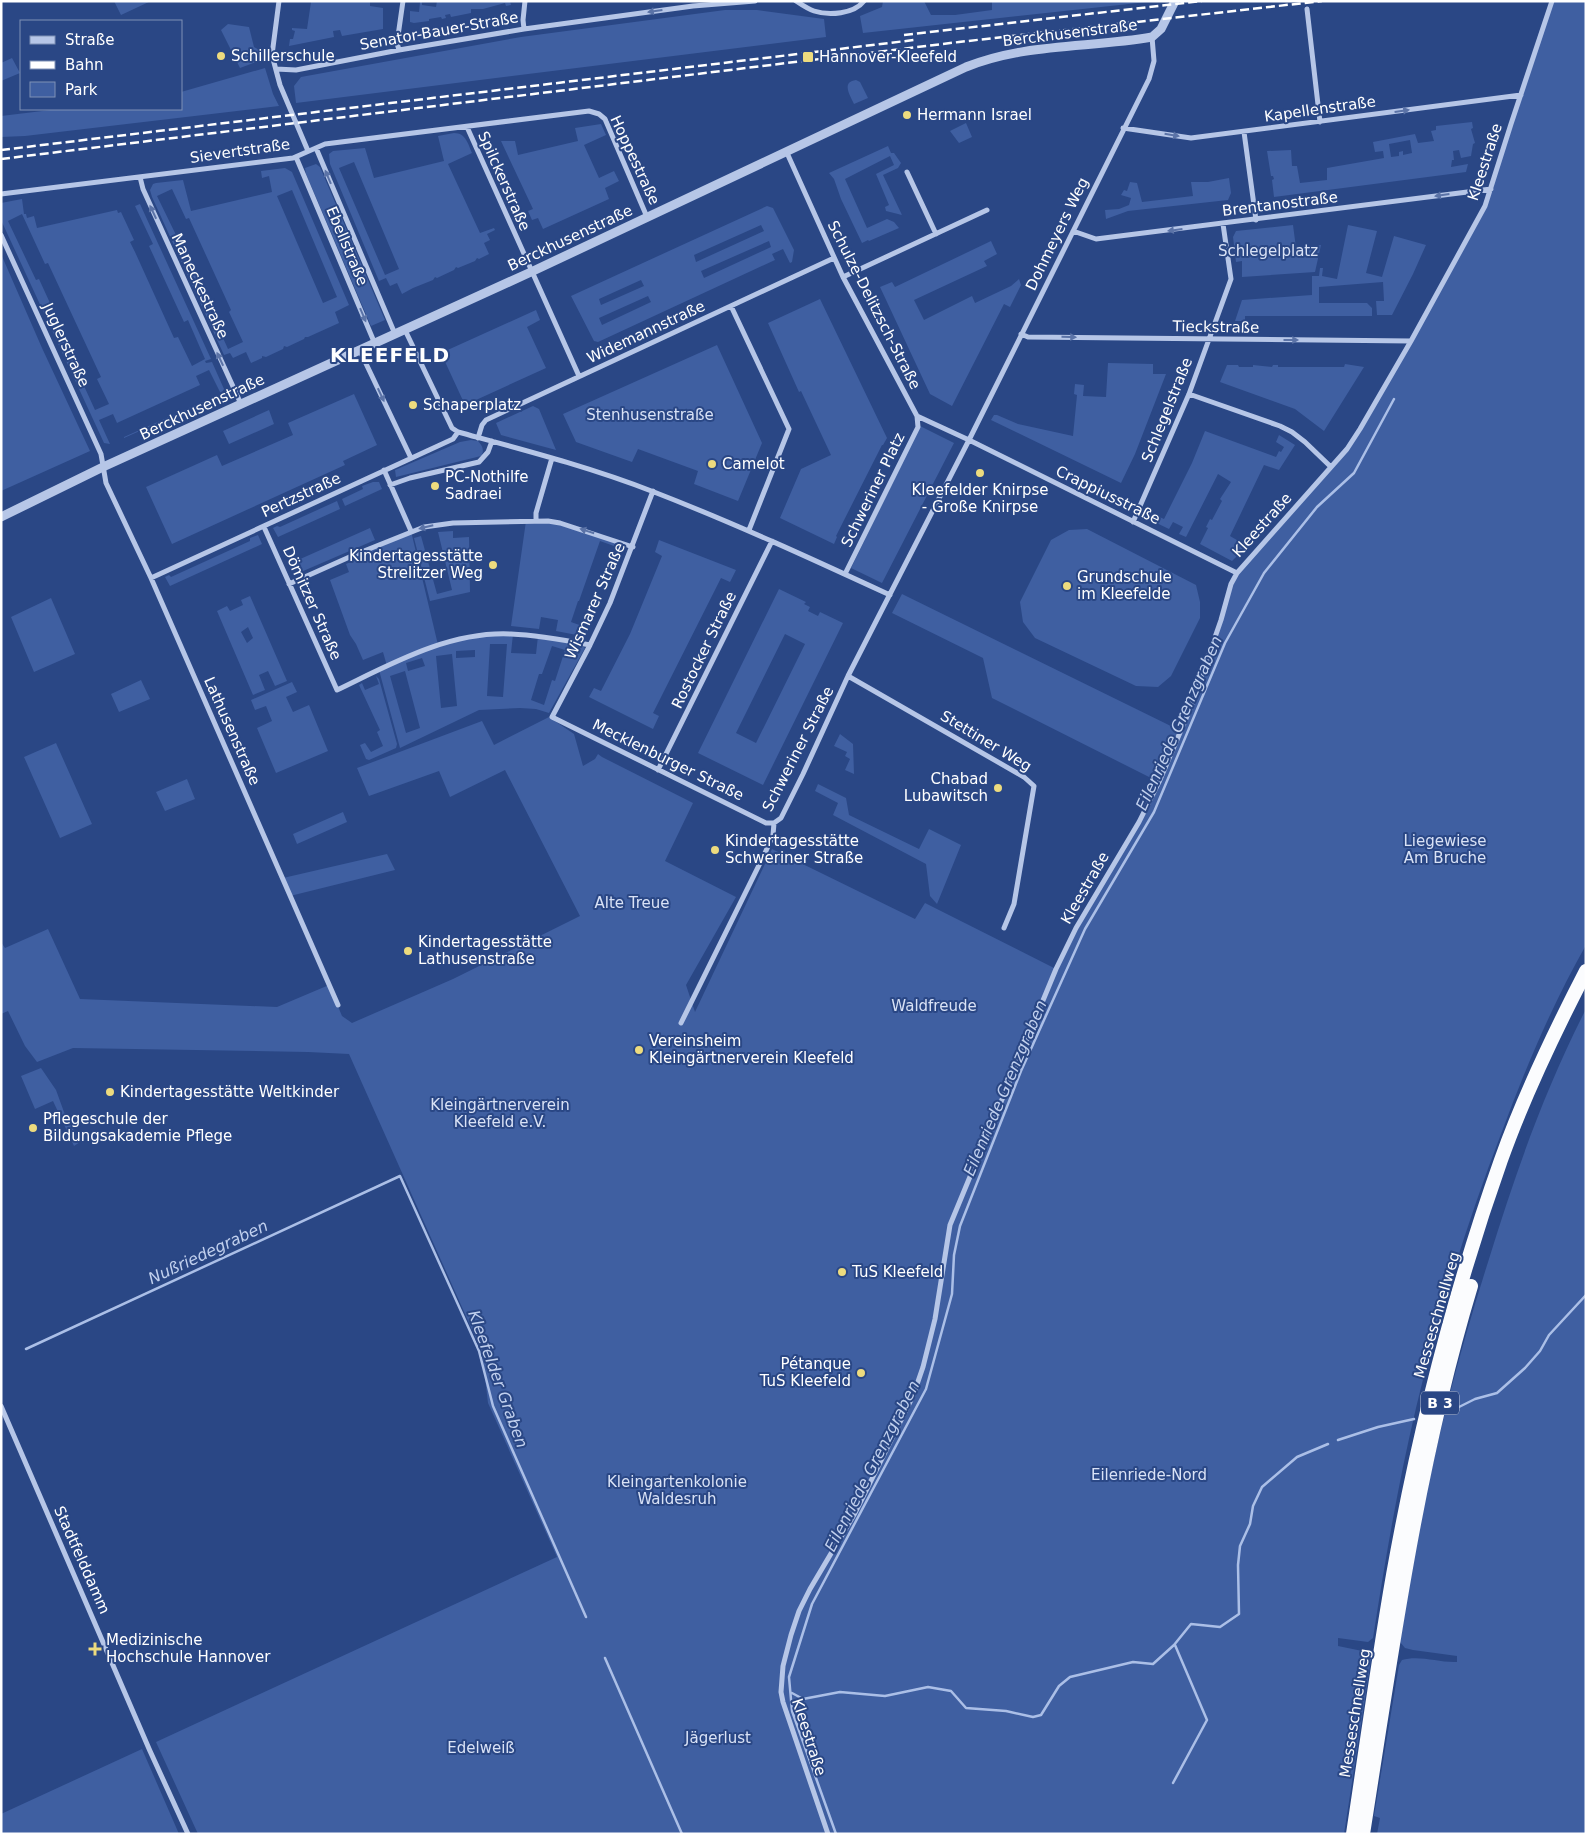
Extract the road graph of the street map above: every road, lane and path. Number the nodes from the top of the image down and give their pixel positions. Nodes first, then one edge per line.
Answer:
1 (279, 1) edge
2 (403, 1) edge
3 (526, 1) edge
4 (756, 1) edge
5 (796, 1) edge
6 (864, 1) edge
7 (1174, 1) edge
8 (1552, 1) edge
9 (1307, 9) dead end
10 (524, 29) junction
11 (1152, 37) junction
12 (399, 50) junction
13 (276, 69) junction
14 (1521, 95) junction
15 (599, 114) joint
16 (1320, 122) junction
17 (467, 127) junction
18 (1123, 128) junction
19 (1244, 132) junction
20 (316, 148) junction
21 (308, 152) junction
22 (787, 152) junction
23 (296, 157) junction
24 (907, 172) dead end
25 (140, 177) junction
26 (1491, 189) junction
27 (1, 194) edge
28 (987, 210) dead end
29 (647, 217) junction
30 (1256, 220) junction
31 (1223, 224) junction
32 (1073, 231) junction
33 (936, 234) junction
34 (1, 235) edge
35 (834, 258) junction
36 (531, 272) junction
37 (844, 277) junction
38 (731, 306) junction
39 (405, 330) junction
40 (395, 334) junction
41 (1021, 334) junction
42 (1208, 340) junction
43 (1411, 341) junction
44 (375, 344) junction
45 (360, 351) junction
46 (579, 376) junction
47 (1189, 394) junction
48 (241, 404) junction
49 (917, 416) junction
50 (458, 432) junction
51 (478, 438) junction
52 (969, 440) junction
53 (492, 441) junction
54 (411, 458) junction
55 (552, 458) junction
56 (103, 467) junction
57 (1331, 467) junction
58 (384, 470) junction
59 (390, 484) junction
60 (653, 491) junction
61 (1, 517) edge
62 (536, 521) junction
63 (1133, 522) junction
64 (264, 527) junction
65 (749, 530) junction
66 (411, 531) junction
67 (772, 541) junction
68 (633, 547) junction
69 (1237, 573) junction
70 (846, 574) junction
71 (151, 578) junction
72 (290, 584) junction
73 (890, 595) junction
74 (590, 645) junction
75 (848, 676) junction
76 (552, 717) joint
77 (658, 770) junction
78 (774, 823) junction
79 (1004, 928) dead end
80 (1586, 971) edge
81 (1586, 992) edge
82 (338, 1005) dead end
83 (681, 1023) dead end
84 (1, 1406) edge
85 (188, 1834) edge
86 (828, 1834) edge
87 (1353, 1834) edge
88 (1363, 1834) edge

1 - 13 street
2 - 12 street
3 - 10 street
4 -> 10 street, Senator-Bauer-Straße
5 - 6 street
7 - 11 street, Berckhusenstraße
8 - 14 street, Kleestraße
9 - 16 street
10 - 12 street, Senator-Bauer-Straße
11 - 18 street, Dohmeyers Weg
11 - 22 street, Berckhusenstraße
12 - 13 street, Senator-Bauer-Straße
13 - 21 street
16 -> 14 street, Kapellenstraße
14 - 26 street, Kleestraße
15 - 17 street, Sievertstraße
15 - 29 street, Hoppestraße
16 - 19 street, Kapellenstraße
17 - 20 street, Sievertstraße
17 - 36 street, Spilckerstraße
18 -> 19 street, Kapellenstraße
18 - 32 street, Dohmeyers Weg
19 - 30 street
20 - 21 street, Sievertstraße
40 -> 20 street, Ebellstraße
21 - 23 street, Sievertstraße
22 - 29 street, Berckhusenstraße
22 - 35 street, Schulze-Delitzsch-Straße
23 - 25 street, Sievertstraße
23 -> 44 street, Ebellstraße
24 - 33 street
25 - 27 street, Sievertstraße
48 -> 25 street, Maneckestraße
26 -> 30 street, Brentanostraße
26 - 43 street, Kleestraße
28 - 33 street
29 - 36 street, Berckhusenstraße
30 - 31 street, Brentanostraße
31 -> 32 street, Brentanostraße
31 - 42 street, Schlegelstraße
32 - 41 street, Dohmeyers Weg
33 - 37 street
34 - 56 street, Juglerstraße
35 - 37 street, Schulze-Delitzsch-Straße
35 - 38 street, Widemannstraße
36 - 39 street, Berckhusenstraße
36 - 46 street, Spilckerstraße
37 - 49 street, Schulze-Delitzsch-Straße
38 - 46 street, Widemannstraße
38 - 65 street
39 - 40 street, Berckhusenstraße
39 - 50 street
40 - 44 street, Berckhusenstraße
41 -> 42 street, Tieckstraße
41 - 52 street, Dohmeyers Weg
42 -> 43 street, Tieckstraße
42 - 47 street, Schlegelstraße
43 - 57 street, Kleestraße
44 - 45 street, Berckhusenstraße
45 - 48 street, Berckhusenstraße
45 -> 54 street
46 - 51 street, Widemannstraße
47 - 57 street
47 - 63 street, Schlegelstraße
48 - 56 street, Berckhusenstraße
49 - 52 street
49 - 70 street, Schweriner Platz
50 - 51 street
50 - 54 street, Pertzstraße
51 - 53 street
52 - 63 street, Crappiusstraße
52 - 73 street
53 - 55 street
53 - 59 street
54 - 58 street, Pertzstraße
55 - 60 street
55 - 62 street
56 - 61 street, Berckhusenstraße
56 - 71 street, Lathusenstraße
57 - 69 street, Kleestraße
58 - 59 street
58 - 64 street, Pertzstraße
59 - 66 street
60 - 65 street
60 - 68 street, Wismarer Straße
62 -> 66 street
68 -> 62 street
63 - 69 street, Crappiusstraße
64 - 71 street, Pertzstraße
64 - 72 street, Dömitzer Straße
65 - 67 street
66 - 72 street
67 - 70 street
67 - 77 street, Rostocker Straße
68 - 74 street, Wismarer Straße
69 - 86 street, Kleestraße
70 - 73 street
71 - 82 street, Lathusenstraße
72 - 74 street, Dömitzer Straße
73 - 75 street, Schweriner Straße
74 - 76 street, Wismarer Straße
75 - 78 street, Schweriner Straße
75 - 79 street, Stettiner Weg
76 - 77 street, Mecklenburger Straße
77 - 78 street, Mecklenburger Straße
78 - 83 street, Schweriner Straße
80 - 87 highway, Messeschnellweg / B 3
81 - 88 highway, Messeschnellweg / B 3
84 - 85 street, Stadtfelddamm

